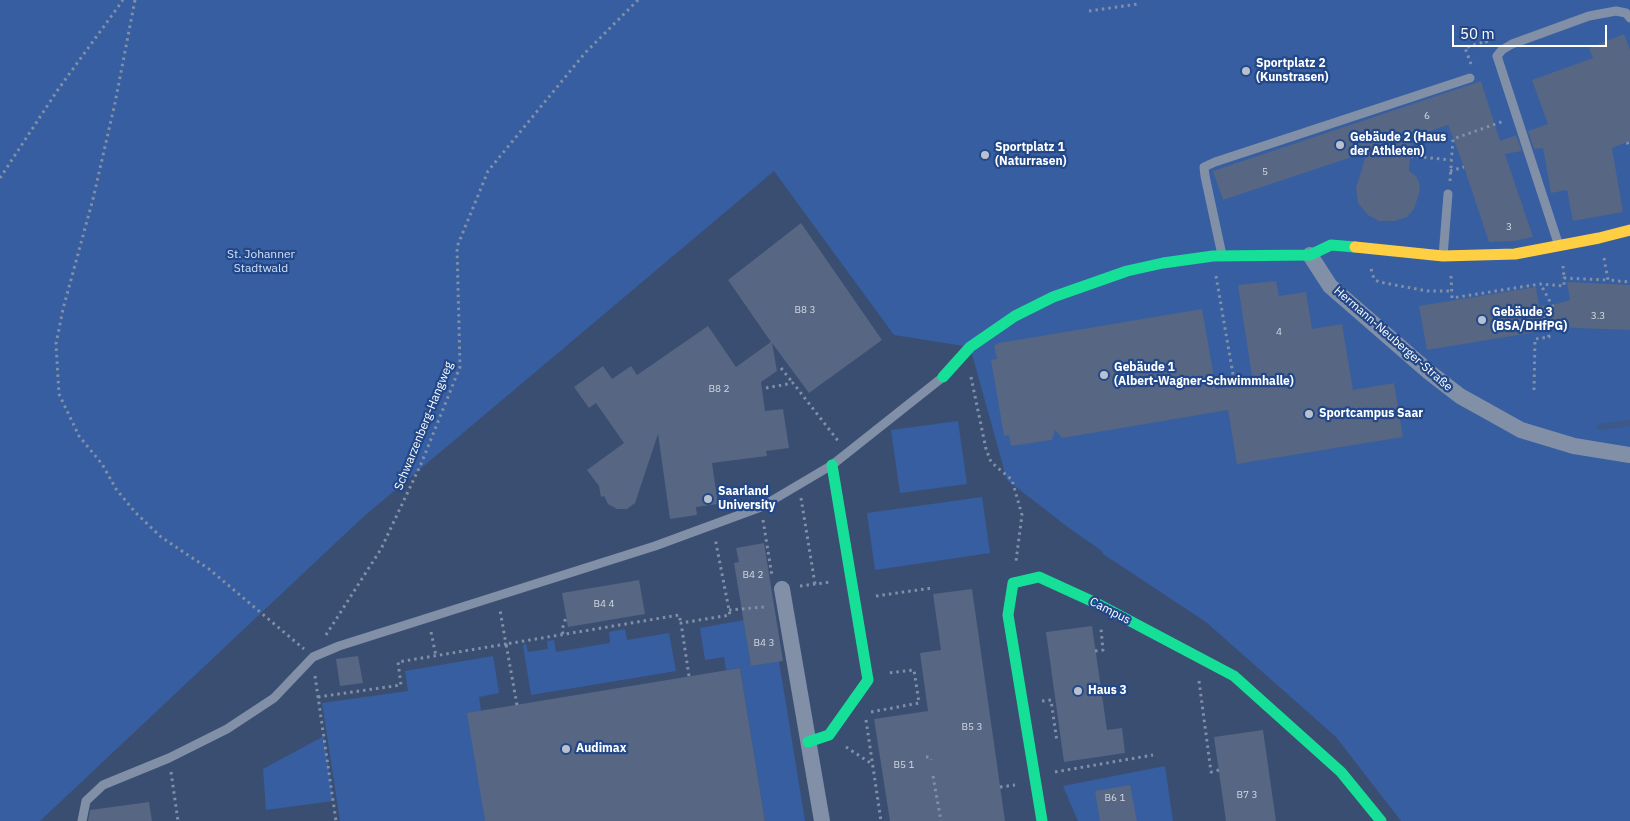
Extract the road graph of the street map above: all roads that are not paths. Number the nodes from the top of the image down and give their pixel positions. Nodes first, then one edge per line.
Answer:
1 (1630, 18) edge
2 (1470, 78) dead end
3 (1448, 194) dead end
4 (1630, 230) edge
5 (1559, 246) junction
6 (1310, 254) junction
7 (1217, 256) junction
8 (1443, 256) junction
9 (943, 377) joint
10 (1630, 455) edge
11 (832, 465) junction
12 (777, 583) road end
13 (808, 742) junction
14 (82, 821) edge
15 (822, 821) edge
16 (1042, 821) edge
17 (1381, 821) edge

1 - 5 lane
2 - 7 lane
3 - 8 lane
4 - 5 street
5 - 8 street
6 - 7 street
6 - 8 street
6 - 10 street, Hermann-Neuberger-Straße
7 - 9 street
9 - 11 lane
11 - 13 street
11 - 14 lane
12 - 13 street
13 - 15 street
16 - 17 street, Campus

